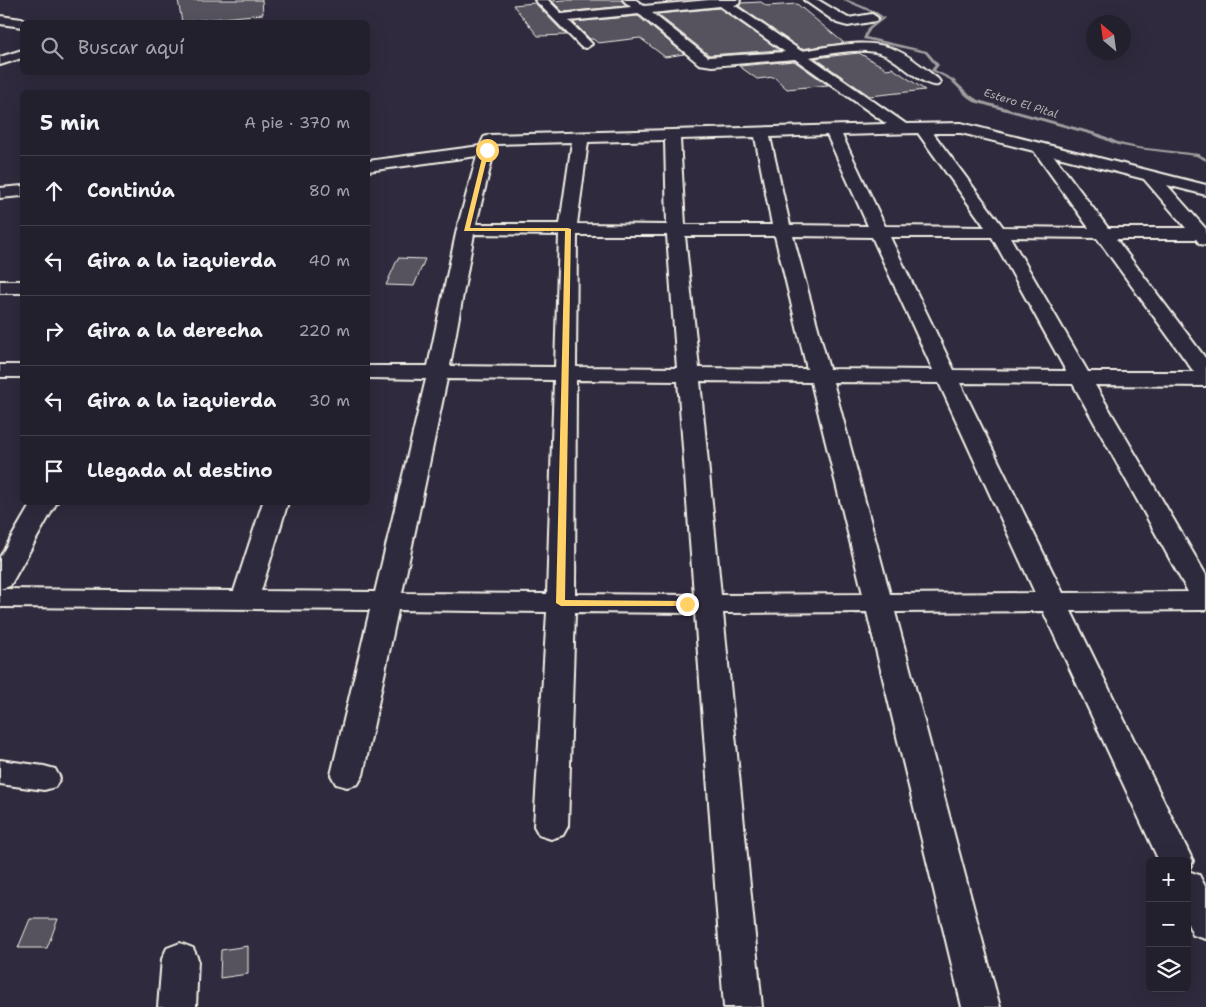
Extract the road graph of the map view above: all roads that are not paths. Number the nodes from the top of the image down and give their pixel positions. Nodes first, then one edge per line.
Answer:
1 (541, 0) edge
2 (629, 0) edge
3 (742, 0) edge
4 (810, 0) edge
5 (720, 1) edge
6 (641, 10) junction
7 (560, 18) junction
8 (872, 18) dead end
9 (0, 20) edge
10 (20, 23) edge
11 (586, 44) dead end
12 (0, 49) edge
13 (20, 53) edge
14 (20, 54) edge
15 (798, 55) junction
16 (0, 61) edge
17 (933, 82) dead end
18 (902, 128) junction
19 (922, 128) junction
20 (832, 130) junction
21 (761, 131) junction
22 (672, 134) junction
23 (581, 137) junction
24 (1040, 148) junction
25 (487, 150) junction
26 (370, 168) edge
27 (1150, 176) junction
28 (1206, 190) edge
29 (20, 191) edge
30 (0, 193) edge
31 (466, 229) junction
32 (568, 229) junction
33 (676, 230) junction
34 (782, 230) junction
35 (878, 231) junction
36 (998, 232) junction
37 (1102, 233) junction
38 (1204, 236) edge
39 (0, 287) edge
40 (20, 287) edge
41 (0, 371) edge
42 (20, 371) edge
43 (370, 372) edge
44 (438, 372) junction
45 (564, 373) junction
46 (688, 374) junction
47 (1206, 374) edge
48 (820, 375) junction
49 (946, 376) junction
50 (1080, 377) junction
51 (1206, 379) edge
52 (43, 505) edge
53 (275, 505) edge
54 (0, 580) edge
55 (0, 598) edge
56 (1206, 600) edge
57 (244, 601) junction
58 (386, 602) junction
59 (1053, 602) junction
60 (561, 603) junction
61 (879, 603) junction
62 (708, 604) junction
63 (0, 772) edge
64 (347, 775) dead end
65 (44, 778) dead end
66 (551, 826) dead end
67 (1174, 857) edge
68 (1191, 892) edge
69 (1206, 924) edge
70 (180, 958) dead end
71 (177, 1007) edge
72 (743, 1007) edge
73 (981, 1007) edge

1 - 7 street
2 - 6 street
3 - 5 street
4 - 8 street
5 - 6 street
5 - 15 street
6 - 7 street
6 - 15 street
7 - 11 street
9 - 10 street
12 - 13 street
14 - 16 street
15 - 17 street
15 - 18 street
18 - 19 street
18 - 20 street
19 - 24 street
19 - 36 street
20 - 21 street
20 - 35 street
21 - 22 street
21 - 34 street
22 - 23 street
22 - 33 street
23 - 25 street
23 - 32 street
24 - 27 street
24 - 37 street
25 - 26 street
25 - 31 street
27 - 28 street
27 - 38 street
29 - 30 street
31 - 32 street
31 - 44 street
32 - 33 street
32 - 45 street
33 - 34 street
33 - 46 street
34 - 35 street
34 - 48 street
35 - 36 street
35 - 49 street
36 - 37 street
36 - 50 street
37 - 38 street
37 - 47 street
39 - 40 street
41 - 42 street
43 - 44 street
44 - 45 street
44 - 58 street
45 - 46 street
45 - 60 street
46 - 48 street
46 - 62 street
48 - 49 street
48 - 61 street
49 - 50 street
49 - 59 street
50 - 51 street
50 - 56 street
52 - 54 street
53 - 57 street
55 - 57 street
56 - 59 street
57 - 58 street
58 - 60 street
58 - 64 street
59 - 61 street
59 - 67 street
60 - 62 street
60 - 66 street
61 - 62 street
61 - 73 street
62 - 72 street
63 - 65 street
68 - 69 street
70 - 71 street

